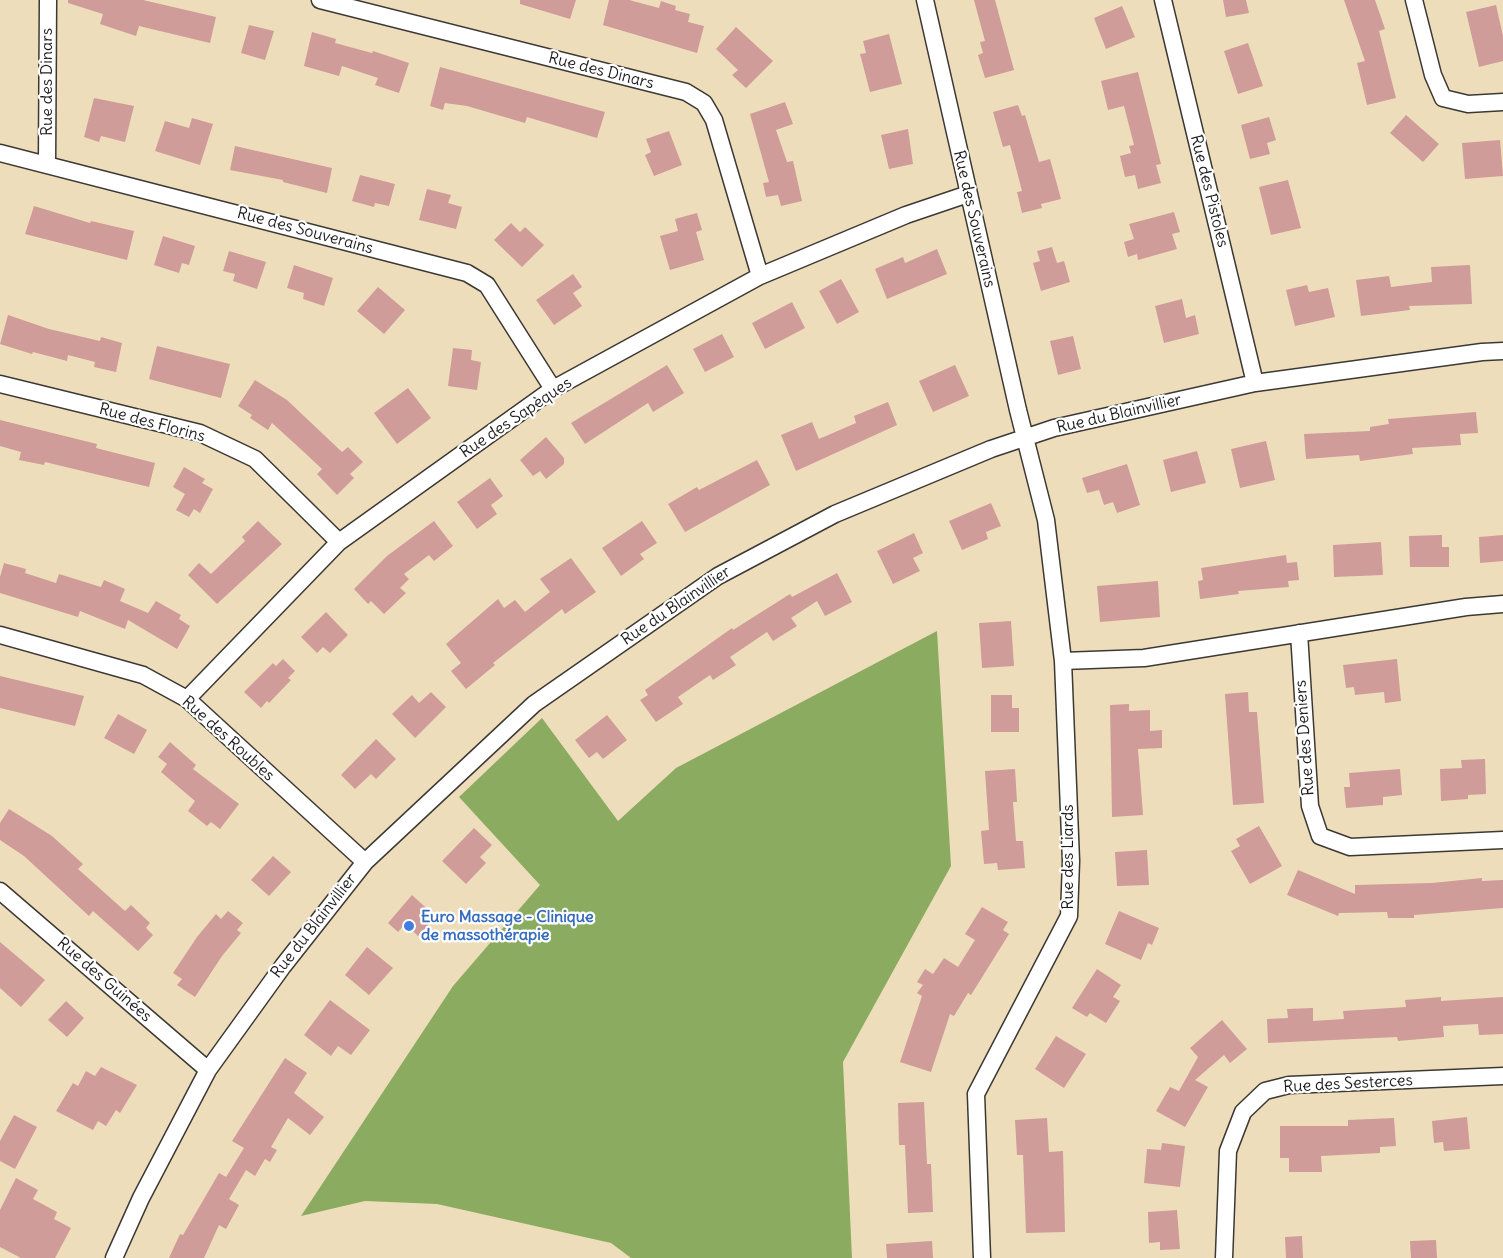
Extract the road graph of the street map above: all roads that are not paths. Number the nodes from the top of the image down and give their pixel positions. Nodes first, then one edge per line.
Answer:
1 (48, 0) edge
2 (320, 0) edge
3 (925, 0) edge
4 (1163, 0) edge
5 (1414, 0) edge
6 (1503, 102) edge
7 (0, 153) edge
8 (47, 164) junction
9 (969, 194) junction
10 (760, 276) junction
11 (1503, 351) edge
12 (1255, 383) junction
13 (0, 384) edge
14 (553, 389) junction
15 (1025, 438) junction
16 (339, 542) junction
17 (1503, 604) edge
18 (1299, 633) junction
19 (0, 635) edge
20 (1063, 661) junction
21 (187, 699) junction
22 (1503, 840) edge
23 (365, 862) junction
24 (0, 891) edge
25 (208, 1070) junction
26 (1503, 1076) edge
27 (114, 1258) edge
28 (982, 1258) edge
29 (1224, 1258) edge

1 - 8 street, Rue des Dinars
2 - 10 street, Rue des Dinars
3 - 9 street, Rue des Souverains
4 - 12 street, Rue des Pistoles
5 - 6 street
7 - 8 street, Rue des Souverains
8 - 14 street, Rue des Souverains
9 - 10 street, Rue des Sapèques
9 - 15 street, Rue des Souverains
10 - 14 street, Rue des Sapèques
11 - 12 street, Rue du Blainvillier
12 - 15 street, Rue du Blainvillier
13 - 16 street, Rue des Florins
14 - 16 street, Rue des Sapèques
15 - 20 street, Rue des Liards
15 - 23 street, Rue du Blainvillier
16 - 21 street, Rue des Sapèques
17 - 18 street
18 - 20 street
18 - 22 street, Rue des Deniers
19 - 21 street, Rue des Roubles
20 - 28 street, Rue des Liards
21 - 23 street, Rue des Roubles
23 - 25 street, Rue du Blainvillier
24 - 25 street, Rue des Guinées
25 - 27 street, Rue du Blainvillier
26 - 29 street, Rue des Sesterces

